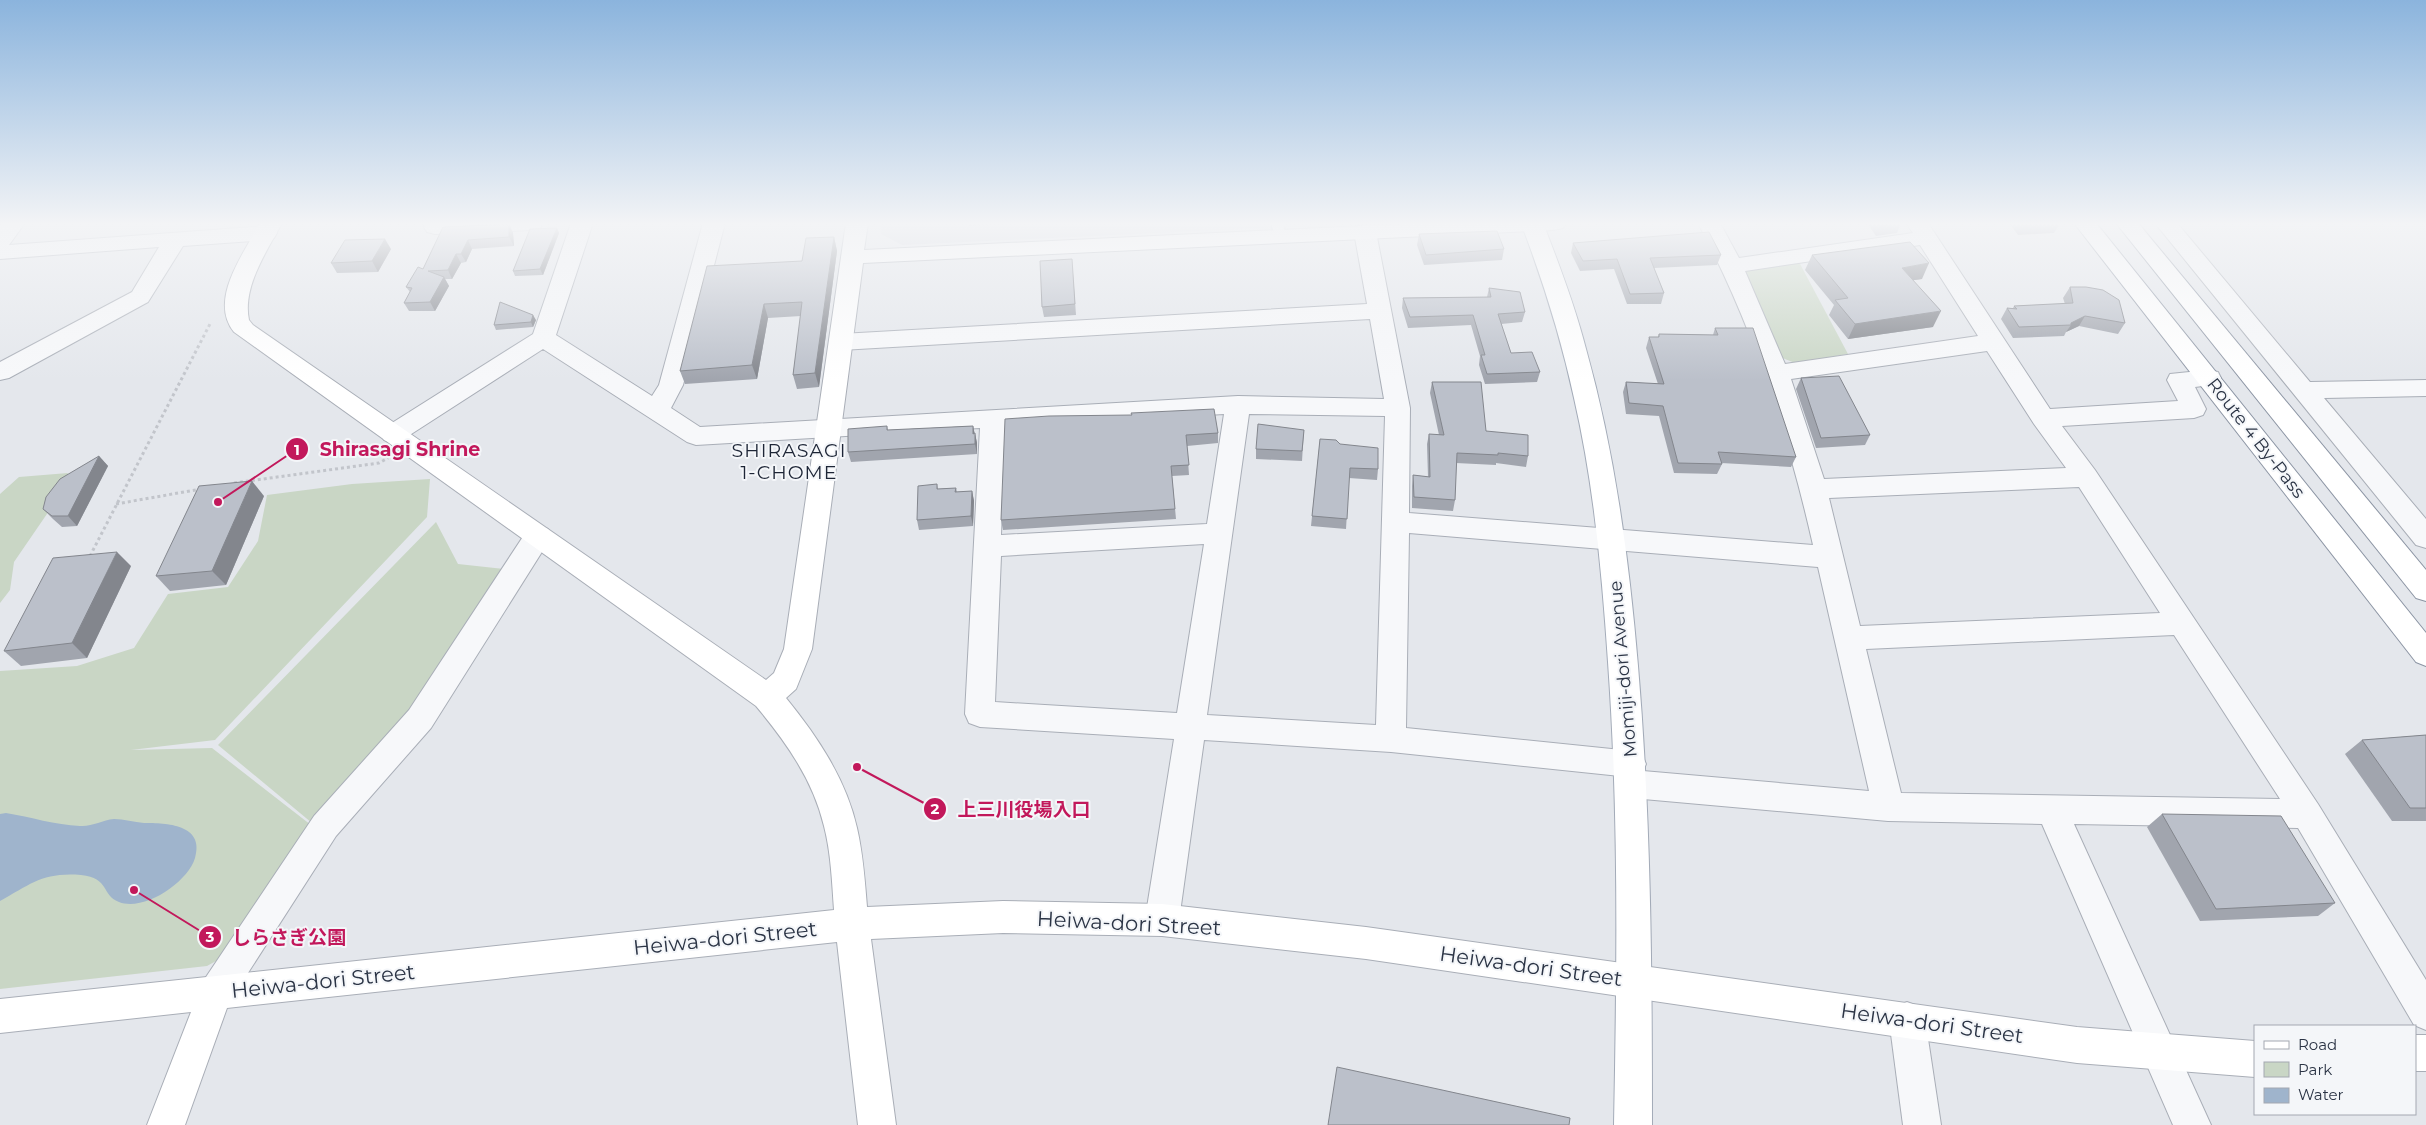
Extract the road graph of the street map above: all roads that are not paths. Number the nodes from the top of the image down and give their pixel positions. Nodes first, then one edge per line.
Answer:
1 (153, 276) edge
2 (246, 276) edge
3 (564, 276) edge
4 (700, 276) edge
5 (850, 276) edge
6 (1373, 276) edge
7 (1554, 276) edge
8 (1736, 276) edge
9 (1950, 276) edge
10 (2127, 276) edge
11 (2170, 276) edge
12 (2209, 276) edge
13 (1380, 311) junction
14 (543, 338) junction
15 (841, 342) junction
16 (1994, 342) junction
17 (0, 372) edge
18 (1777, 373) junction
19 (2209, 378) junction
20 (2426, 388) edge
21 (2303, 390) junction
22 (1238, 405) junction
23 (1398, 408) junction
24 (657, 411) junction
25 (2043, 418) junction
26 (993, 420) junction
27 (828, 428) junction
28 (394, 444) junction
29 (2086, 477) junction
30 (1814, 489) junction
31 (1397, 522) junction
32 (1220, 533) junction
33 (538, 536) junction
34 (2426, 538) edge
35 (1612, 540) junction
36 (987, 546) junction
37 (1829, 557) junction
38 (2426, 590) edge
39 (2182, 623) junction
40 (1849, 638) junction
41 (2426, 654) edge
42 (767, 697) junction
43 (1190, 727) junction
44 (1391, 739) junction
45 (1631, 774) junction
46 (1888, 807) junction
47 (2052, 810) junction
48 (2307, 814) junction
49 (1162, 920) junction
50 (852, 924) junction
51 (1635, 981) junction
52 (216, 992) junction
53 (2426, 1013) edge
54 (0, 1016) edge
55 (1907, 1019) junction
56 (2158, 1051) junction
57 (2254, 1058) edge
58 (166, 1125) edge
59 (877, 1125) edge
60 (1633, 1125) edge
61 (1922, 1125) edge
62 (2192, 1125) edge

1 - 17 street
2 - 28 main road
3 - 14 street
4 - 24 street
5 - 15 main road
6 - 13 street
7 - 35 main road, Momiji-dori Avenue
8 - 18 street
9 - 16 street
10 - 19 main road, Route 4 By-Pass
11 - 38 main road, Route 4 By-Pass
12 - 21 street
13 - 15 street
13 - 23 street
14 - 24 street
14 - 28 street
15 - 27 main road
16 - 18 street
16 - 25 street
18 - 30 street
19 - 25 street
19 - 41 main road, Route 4 By-Pass
20 - 21 street
21 - 34 street
22 - 23 street
22 - 26 street
22 - 32 street
23 - 31 street
24 - 27 street
25 - 29 street
26 - 27 street
26 - 36 street
27 - 42 main road
28 - 33 main road
29 - 30 street
29 - 39 street
30 - 37 street
31 - 35 street
31 - 44 street
32 - 36 street
32 - 43 street
33 - 42 main road
33 - 52 street
35 - 37 street
35 - 45 main road, Momiji-dori Avenue
36 - 43 street
37 - 40 street
39 - 40 street
39 - 48 street
40 - 46 street
42 - 50 main road
43 - 44 street
43 - 49 street
44 - 45 street
45 - 46 street
45 - 51 main road, Momiji-dori Avenue
46 - 47 street
47 - 48 street
47 - 56 street
48 - 53 street
49 - 50 main road, Heiwa-dori Street
49 - 51 main road, Heiwa-dori Street
50 - 52 main road, Heiwa-dori Street
50 - 59 main road
51 - 55 main road, Heiwa-dori Street
51 - 60 main road, Momiji-dori Avenue
52 - 54 main road, Heiwa-dori Street
52 - 58 main road
55 - 56 main road, Heiwa-dori Street
55 - 61 street
56 - 57 main road, Heiwa-dori Street
56 - 62 street

